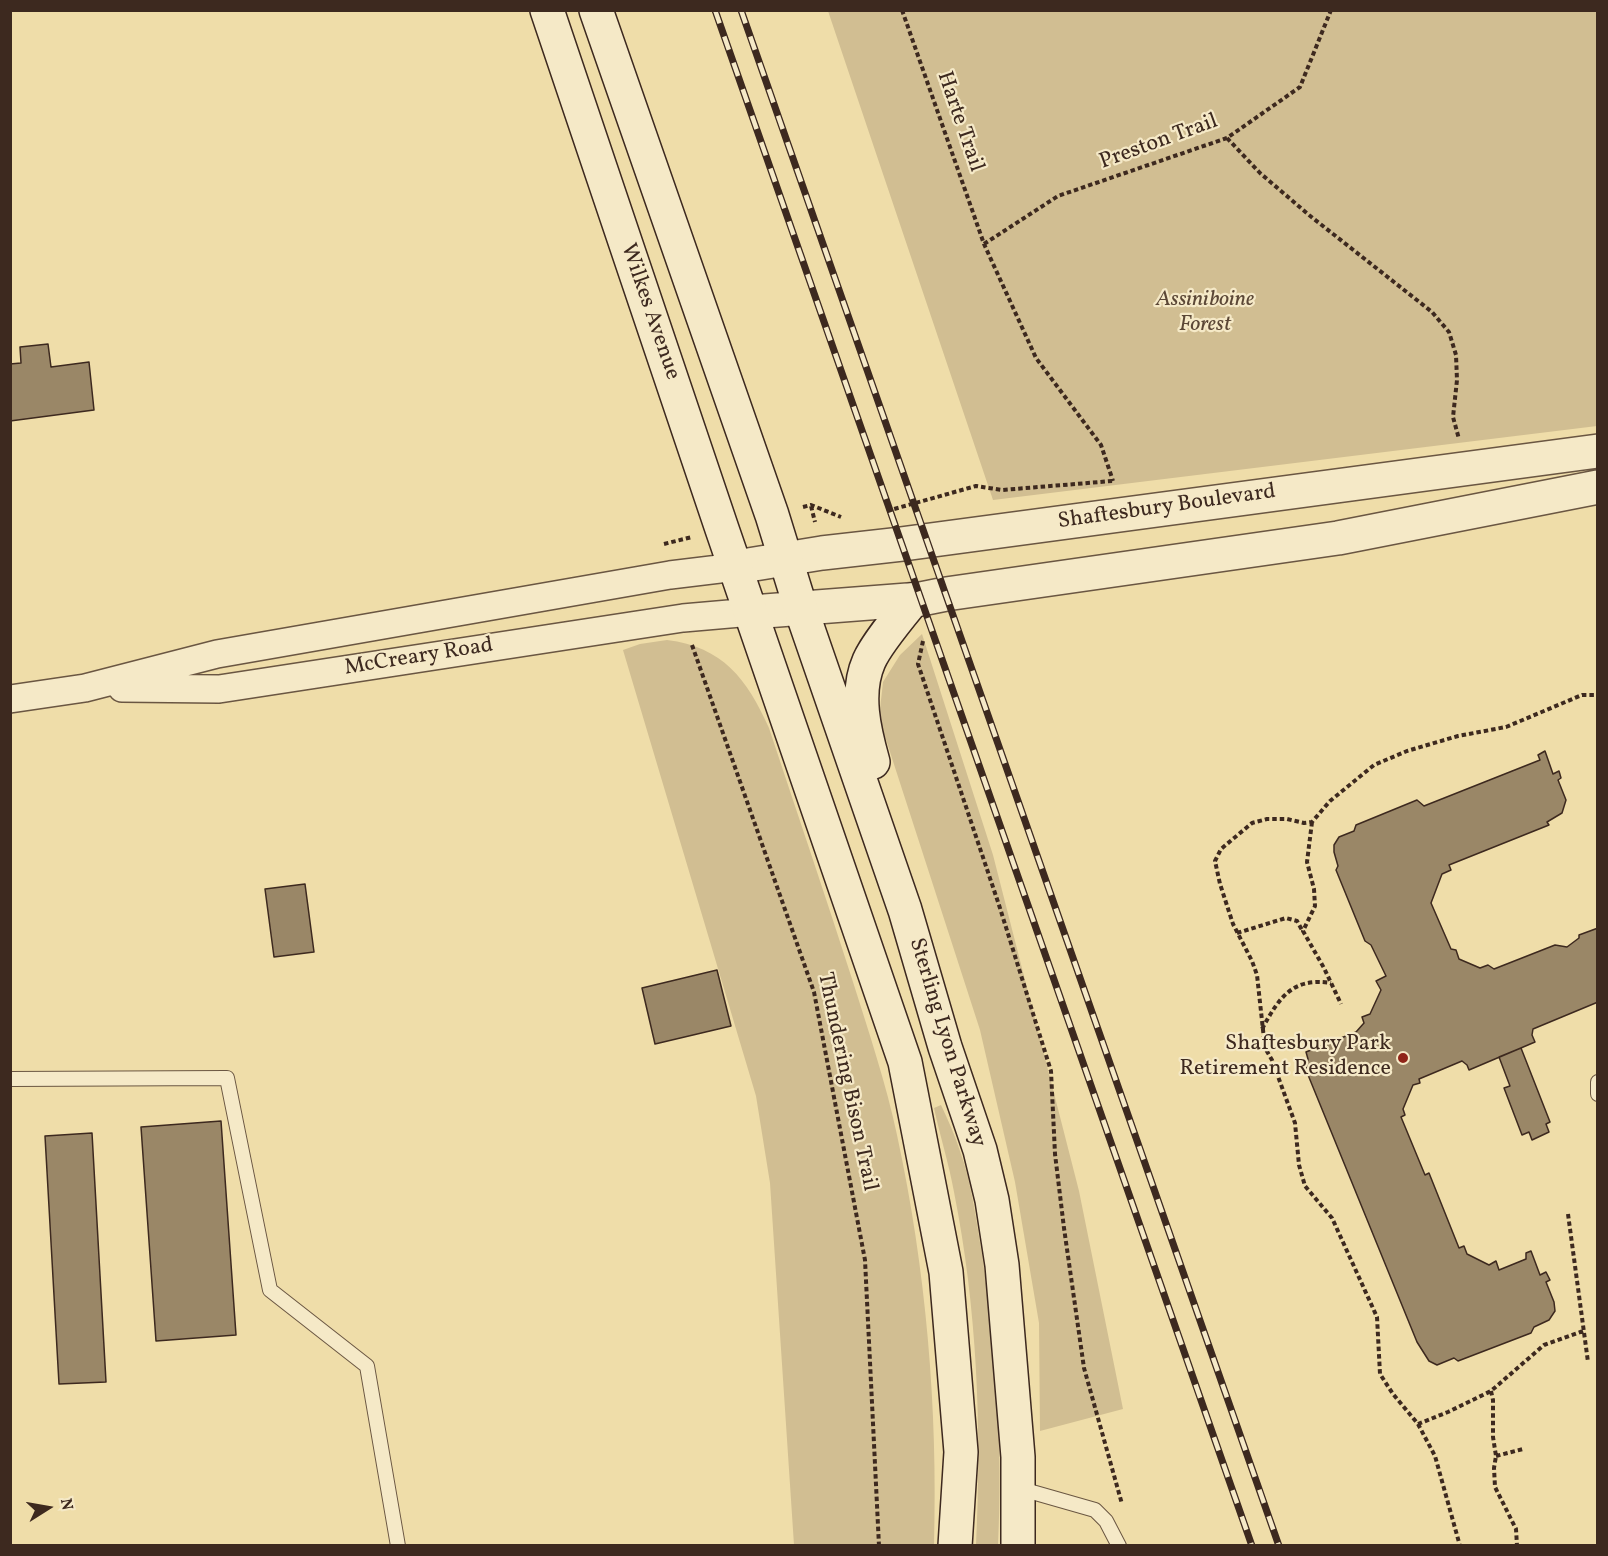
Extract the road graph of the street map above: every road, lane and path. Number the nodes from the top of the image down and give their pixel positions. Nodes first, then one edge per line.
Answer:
1 (547, 10) edge
2 (596, 10) edge
3 (902, 10) edge
4 (1331, 10) edge
5 (1227, 138) junction
6 (984, 244) junction
7 (1461, 447) dead end
8 (1598, 451) edge
9 (1598, 487) edge
10 (912, 504) junction
11 (811, 505) dead end
12 (880, 512) dead end
13 (850, 516) dead end
14 (921, 541) junction
15 (786, 559) junction
16 (736, 567) junction
17 (925, 598) junction
18 (801, 609) junction
19 (752, 612) junction
20 (691, 643) dead end
21 (85, 688) junction
22 (1598, 695) edge
23 (10, 699) edge
24 (1312, 822) junction
25 (904, 910) junction
26 (1303, 931) junction
27 (1238, 933) junction
28 (1332, 983) junction
29 (1341, 1004) dead end
30 (1261, 1031) junction
31 (10, 1079) edge
32 (1598, 1082) edge
33 (1598, 1094) edge
34 (1568, 1214) dead end
35 (1584, 1331) junction
36 (1588, 1362) dead end
37 (1491, 1391) junction
38 (1418, 1424) junction
39 (1522, 1449) dead end
40 (1496, 1456) junction
41 (1018, 1488) junction
42 (1125, 1514) dead end
43 (398, 1545) edge
44 (879, 1545) edge
45 (956, 1545) edge
46 (1018, 1545) edge
47 (1119, 1545) edge
48 (1460, 1545) edge
49 (1517, 1545) edge

1 - 16 main road, Wilkes Avenue
2 - 15 main road
3 - 6 path, Harte Trail
4 - 5 path, Preston Trail
5 - 6 path, Preston Trail
5 - 7 path
6 - 10 path, Harte Trail
8 - 14 main road, Shaftesbury Boulevard
9 - 17 main road
10 - 12 path
10 - 14 path
11 - 13 path
14 - 15 main road, Shaftesbury Boulevard
15 - 16 main road, Shaftesbury Boulevard
15 - 18 main road, Sterling Lyon Parkway
16 - 19 main road, Wilkes Avenue
16 - 21 street, McCreary Road
17 - 18 main road
17 - 25 main road
17 - 42 path
18 - 19 main road
18 - 25 main road, Sterling Lyon Parkway
19 - 21 street, McCreary Road
19 - 45 main road, Sterling Lyon Parkway
20 - 44 path, Thundering Bison Trail
21 - 23 street, McCreary Road
22 - 24 path
24 - 26 path
24 - 27 path
25 - 41 main road, Sterling Lyon Parkway
26 - 27 path
26 - 28 path
27 - 30 path
28 - 29 path
28 - 30 path
30 - 38 path
31 - 43 lane
32 - 33 lane
34 - 35 path
35 - 36 path
35 - 37 path
37 - 38 path
37 - 40 path
38 - 48 path
39 - 40 path
40 - 49 path
41 - 46 main road, Sterling Lyon Parkway
41 - 47 lane

